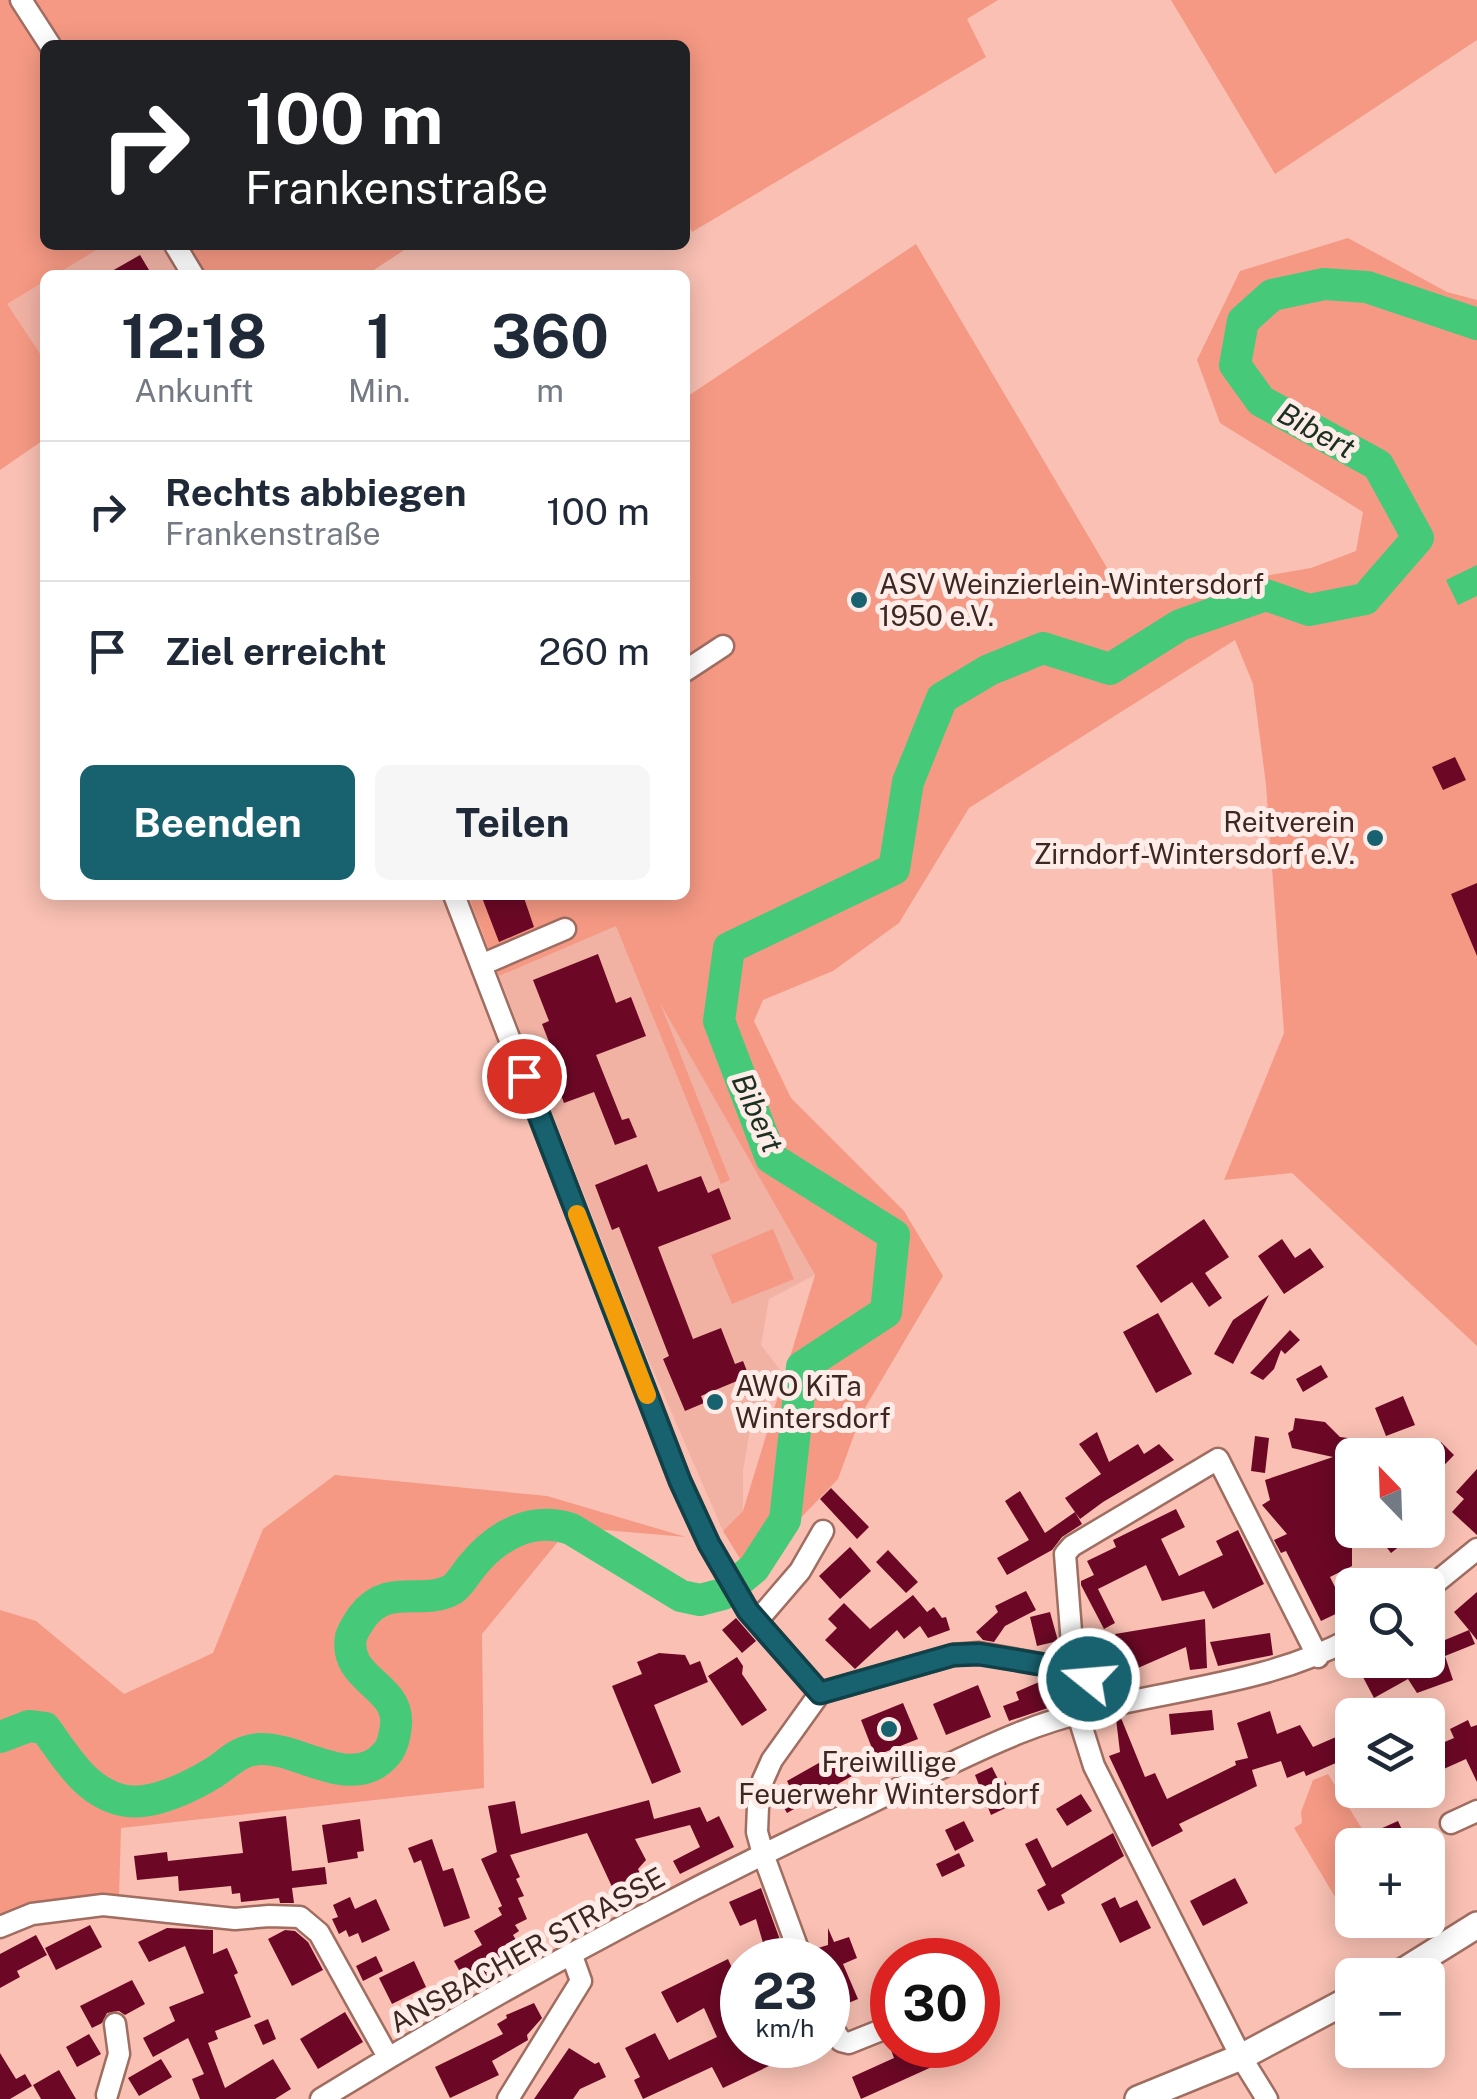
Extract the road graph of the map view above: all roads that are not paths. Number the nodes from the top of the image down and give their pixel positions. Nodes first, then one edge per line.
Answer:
1 (21, 0) edge
2 (47, 40) edge
3 (723, 646) dead end
4 (690, 668) edge
5 (456, 900) edge
6 (565, 929) dead end
7 (481, 965) junction
8 (823, 1531) dead end
9 (1477, 1549) edge
10 (1445, 1575) edge
11 (753, 1616) junction
12 (1335, 1647) edge
13 (1318, 1656) junction
14 (1074, 1670) junction
15 (820, 1693) junction
16 (1105, 1707) junction
17 (1077, 1712) junction
18 (1477, 1811) edge
19 (1452, 1822) dead end
20 (763, 1854) junction
21 (1477, 1926) edge
22 (0, 1928) edge
23 (794, 1938) edge
24 (572, 1953) junction
25 (1425, 1958) edge
26 (1335, 2007) edge
27 (115, 2024) dead end
28 (1241, 2057) junction
29 (388, 2058) junction
30 (105, 2098) edge
31 (321, 2099) edge
32 (508, 2099) edge
33 (1138, 2099) edge
34 (1266, 2099) edge

1 - 2 street
3 - 4 street
5 - 7 street
6 - 7 street
7 - 11 street
8 - 11 street
9 - 10 street
11 - 15 street
12 - 13 street, ANSBACHER STRASSE
13 - 14 street
13 - 16 street, ANSBACHER STRASSE
14 - 15 street
14 - 16 street
15 - 20 street
16 - 17 street, ANSBACHER STRASSE
17 - 20 street, ANSBACHER STRASSE
17 - 28 street
18 - 19 street
20 - 23 street
20 - 24 street, ANSBACHER STRASSE
21 - 25 main road
22 - 29 street
24 - 29 street, ANSBACHER STRASSE
24 - 32 street
26 - 28 main road
27 - 30 street
28 - 33 main road
28 - 34 street
29 - 31 street, ANSBACHER STRASSE

